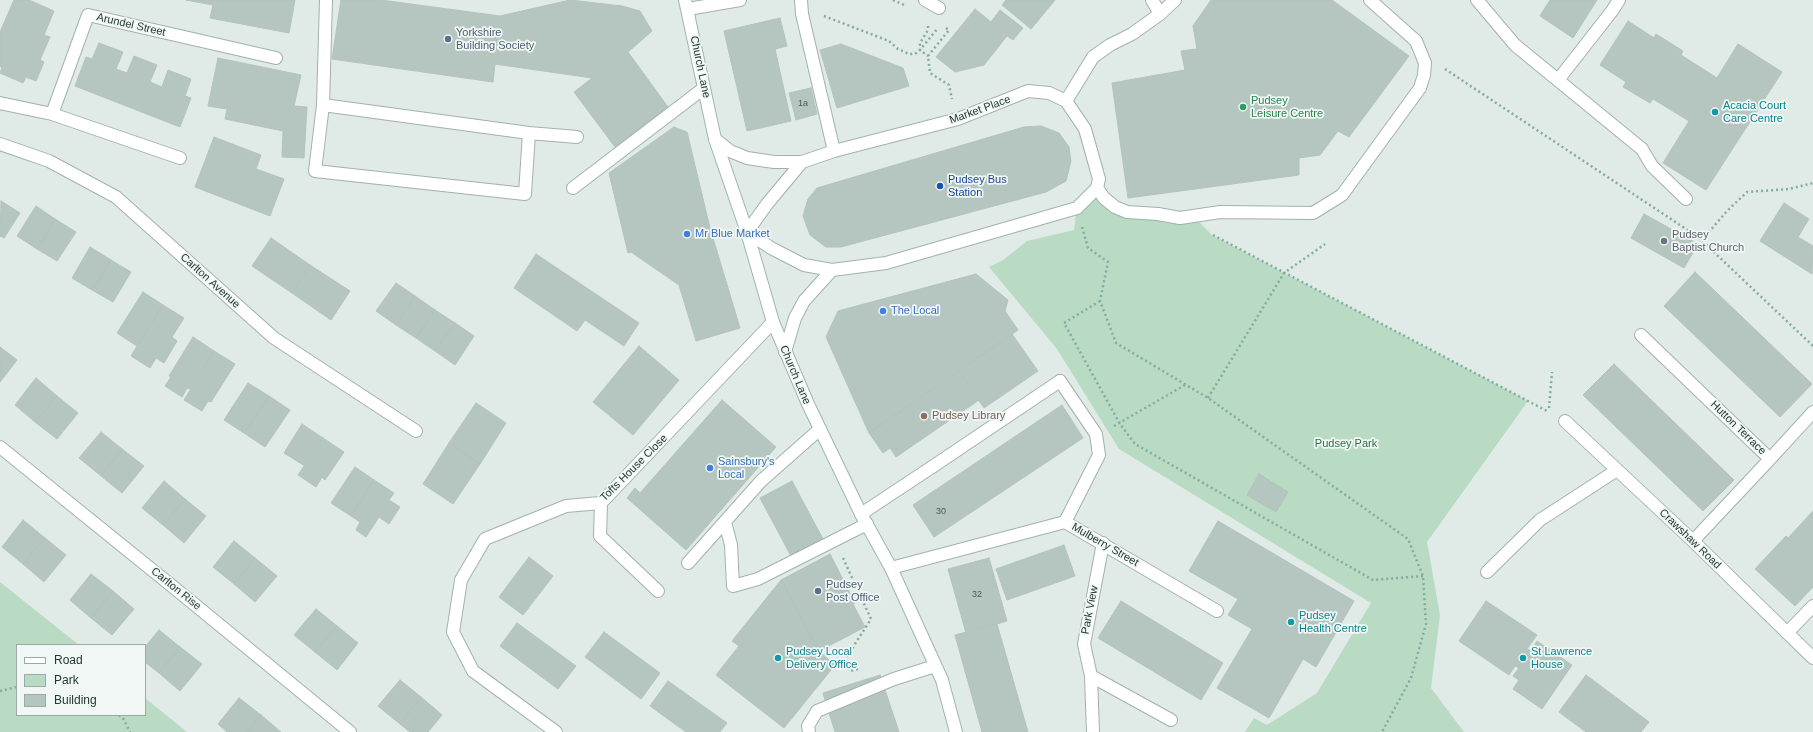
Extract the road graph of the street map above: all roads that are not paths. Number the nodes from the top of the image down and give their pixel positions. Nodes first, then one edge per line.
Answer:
1 (326, 0) edge
2 (740, 0) edge
3 (925, 0) edge
4 (1152, 0) edge
5 (1174, 0) edge
6 (1370, 0) edge
7 (1477, 0) edge
8 (1619, 0) edge
9 (686, 4) edge
10 (801, 4) edge
11 (939, 8) dead end
12 (1160, 14) junction
13 (276, 58) dead end
14 (1558, 80) junction
15 (704, 88) junction
16 (1066, 101) junction
17 (0, 103) edge
18 (323, 105) junction
19 (52, 114) junction
20 (529, 133) junction
21 (577, 137) dead end
22 (715, 139) junction
23 (0, 144) edge
24 (834, 151) junction
25 (180, 158) dead end
26 (802, 162) junction
27 (573, 188) dead end
28 (1097, 188) junction
29 (1686, 199) dead end
30 (747, 232) junction
31 (832, 270) junction
32 (773, 322) junction
33 (1641, 335) dead end
34 (785, 352) junction
35 (1813, 412) edge
36 (1565, 421) dead end
37 (820, 430) junction
38 (416, 431) dead end
39 (0, 447) edge
40 (1770, 459) junction
41 (1617, 470) junction
42 (601, 503) junction
43 (864, 519) junction
44 (725, 522) junction
45 (1065, 522) junction
46 (1693, 541) junction
47 (1102, 543) junction
48 (688, 563) dead end
49 (891, 568) junction
50 (1486, 572) dead end
51 (658, 591) dead end
52 (1813, 606) edge
53 (1217, 611) dead end
54 (1787, 633) junction
55 (1813, 658) edge
56 (935, 666) junction
57 (1091, 676) junction
58 (1171, 720) dead end
59 (350, 732) edge
60 (556, 732) edge
61 (809, 732) edge
62 (956, 732) edge
63 (1093, 732) edge

1 - 18 street
2 - 9 street
3 - 11 street
4 - 12 street
5 - 12 street
6 - 28 street
7 - 14 street
8 - 14 street
9 - 15 street, Church Lane
10 - 24 street
12 - 16 street
13 - 19 street, Arundel Street
14 - 29 street
15 - 22 street, Church Lane
15 - 27 street
16 - 24 street, Market Place
16 - 28 street
17 - 19 street
18 - 20 street
18 - 20 street
19 - 25 street
20 - 21 street
22 - 26 street, Market Place
22 - 30 street, Church Lane
23 - 38 street, Carlton Avenue
24 - 26 street, Market Place
26 - 30 street
28 - 31 street
30 - 31 street
30 - 32 street, Church Lane
31 - 34 street
32 - 34 street, Church Lane
32 - 42 street, Tofts House Close
33 - 40 street, Hutton Terrace
34 - 37 street, Church Lane
35 - 40 street
36 - 41 street, Crawshaw Road
37 - 43 street, Church Lane
37 - 44 street
39 - 59 street, Carlton Rise
40 - 46 street, Hutton Terrace
41 - 46 street, Crawshaw Road
41 - 50 street
42 - 51 street
42 - 60 street, Tofts House Close
43 - 44 street
43 - 45 street
43 - 49 street, Church Lane
44 - 48 street
45 - 47 street, Mulberry Street
45 - 49 street, Mulberry Street
46 - 54 street, Crawshaw Road
47 - 53 street, Mulberry Street
47 - 57 street, Park View
49 - 56 street, Church Lane
52 - 54 street
54 - 55 street, Crawshaw Road
56 - 61 street
56 - 62 street, Church Lane
57 - 58 street
57 - 63 street, Park View

